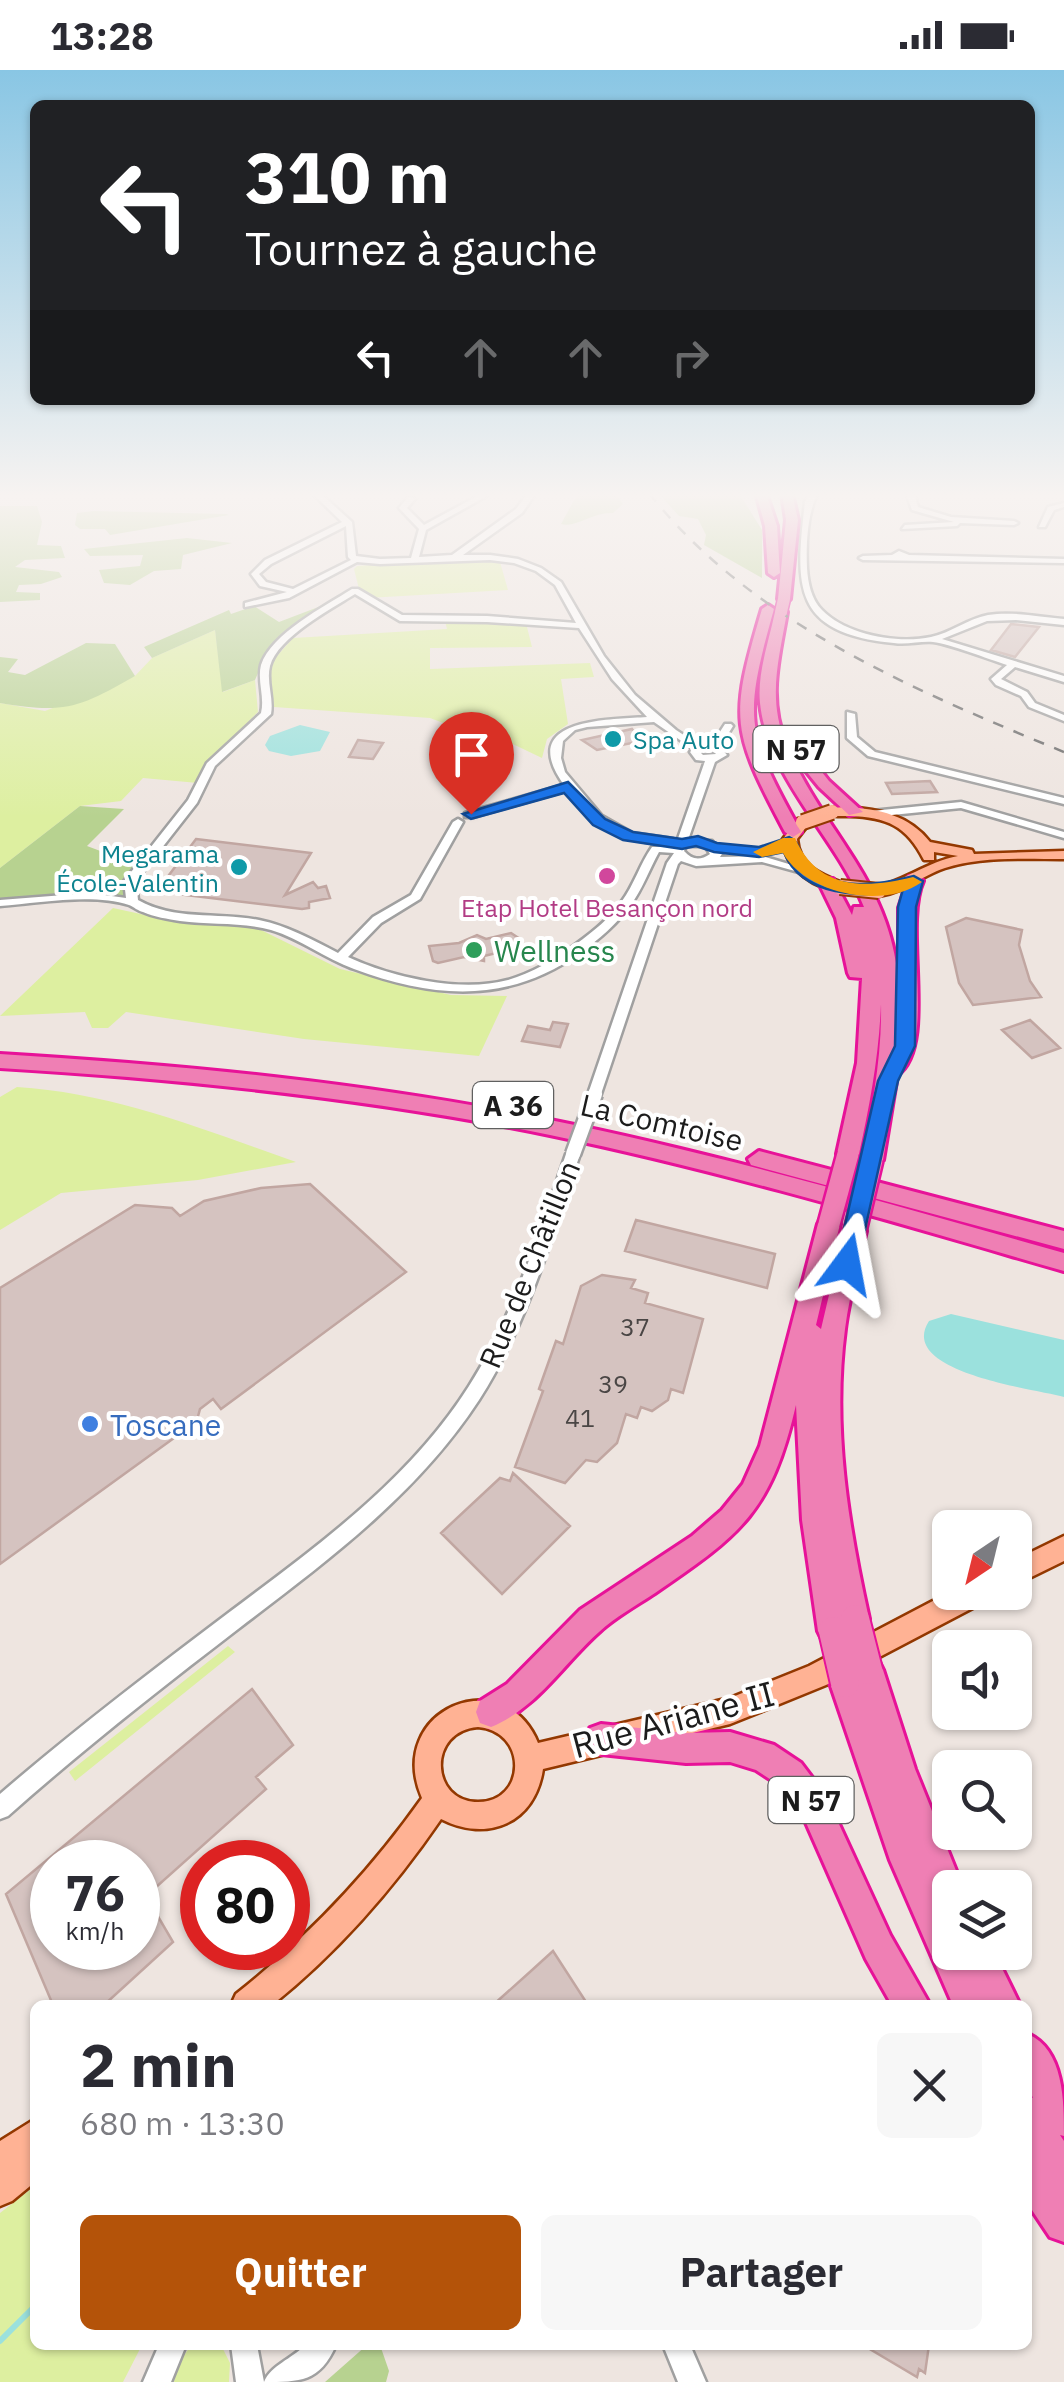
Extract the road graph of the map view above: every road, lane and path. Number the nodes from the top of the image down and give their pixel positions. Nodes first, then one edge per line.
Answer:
1 (265, 601) edge
2 (339, 601) edge
3 (371, 601) edge
4 (568, 601) edge
5 (810, 601) edge
6 (776, 603) joint
7 (248, 606) dead end
8 (1064, 622) edge
9 (582, 626) junction
10 (761, 634) junction
11 (934, 640) junction
12 (1012, 665) junction
13 (771, 666) junction
14 (1064, 679) edge
15 (850, 714) dead end
16 (1064, 718) edge
17 (657, 719) junction
18 (728, 726) dead end
19 (716, 747) junction
20 (698, 748) junction
21 (710, 760) junction
22 (568, 787) junction
23 (1064, 801) edge
24 (864, 813) junction
25 (690, 815) junction
26 (913, 831) junction
27 (795, 832) junction
28 (1064, 836) edge
29 (926, 846) junction
30 (681, 848) junction
31 (710, 850) junction
32 (1064, 852) edge
33 (697, 862) junction
34 (806, 871) junction
35 (921, 875) junction
36 (670, 876) junction
37 (833, 885) junction
38 (0, 902) edge
39 (132, 902) junction
40 (340, 958) junction
41 (0, 1046) edge
42 (0, 1061) edge
43 (888, 1081) junction
44 (855, 1125) junction
45 (1064, 1240) edge
46 (1064, 1262) edge
47 (814, 1291) junction
48 (1064, 1548) edge
49 (1032, 1564) edge
50 (942, 1610) edge
51 (844, 1625) junction
52 (857, 1676) junction
53 (492, 1712) junction
54 (601, 1740) junction
55 (527, 1759) junction
56 (438, 1799) junction
57 (0, 1808) edge
58 (940, 1870) edge
59 (985, 1970) edge
60 (253, 2000) edge
61 (909, 2000) edge
62 (969, 2000) edge
63 (1000, 2000) edge
64 (1032, 2059) edge
65 (1064, 2118) edge
66 (1032, 2121) edge
67 (30, 2134) edge
68 (30, 2136) edge
69 (0, 2146) edge
70 (0, 2162) edge
71 (30, 2165) edge
72 (1032, 2178) edge
73 (1064, 2178) edge
74 (0, 2189) edge
75 (1064, 2222) edge
76 (171, 2350) edge
77 (245, 2350) edge
78 (319, 2350) edge
79 (678, 2350) edge
80 (158, 2382) edge
81 (250, 2382) edge
82 (278, 2382) edge
83 (692, 2382) edge

1 - 7 street
2 - 39 street
3 - 9 street
4 - 9 street
5 - 11 street
6 - 10 highway, N 57
6 - 13 highway, N 57
8 - 11 street
9 - 17 street
10 - 27 highway, N 57
10 - 44 highway, N 57
11 - 12 street
12 - 14 street
12 - 16 street
13 - 24 highway, N 57
13 - 43 highway, N 57
15 - 23 street
17 - 20 street
17 - 22 street
18 - 19 street
19 - 20 street
19 - 21 street, Rue de Châtillon
20 - 21 street
21 - 25 street, Rue de Châtillon
22 - 30 street
22 - 40 street
24 - 26 main road, N 57
24 - 27 main road, N 57, bridge
24 - 28 street
25 - 30 street, Rue de Châtillon
25 - 31 street
26 - 28 street
26 - 29 main road, N 57
27 - 31 street, N 57
27 - 34 main road, N 57
29 - 32 main road
29 - 35 main road, N 57
30 - 31 street
30 - 33 street
30 - 36 street, Rue de Châtillon
30 - 40 street
31 - 33 street
31 - 34 street
32 - 35 main road
33 - 36 street
34 - 37 main road
35 - 37 main road, bridge
35 - 43 highway, N 57
36 - 57 street, Rue de Châtillon, bridge
37 - 44 highway, N 57
38 - 39 street
39 - 40 street
41 - 45 highway, La Comtoise / A 36
42 - 46 highway, La Comtoise / A 36
43 - 51 highway, N 57, bridge
44 - 47 highway, N 57, bridge
47 - 51 highway, N 57
47 - 53 highway
48 - 49 main road
50 - 54 main road, Rue Ariane II
51 - 52 highway, N 57, bridge
52 - 58 highway, N 57
52 - 62 highway, N 57
53 - 55 main road
53 - 56 main road
54 - 55 main road, Rue Ariane II
54 - 61 highway, N 57
55 - 56 main road
56 - 60 main road
59 - 63 highway
64 - 65 highway
66 - 73 highway
67 - 69 street
68 - 70 main road
71 - 74 main road
72 - 75 highway
76 - 80 street
77 - 81 street
78 - 82 street
79 - 83 street

